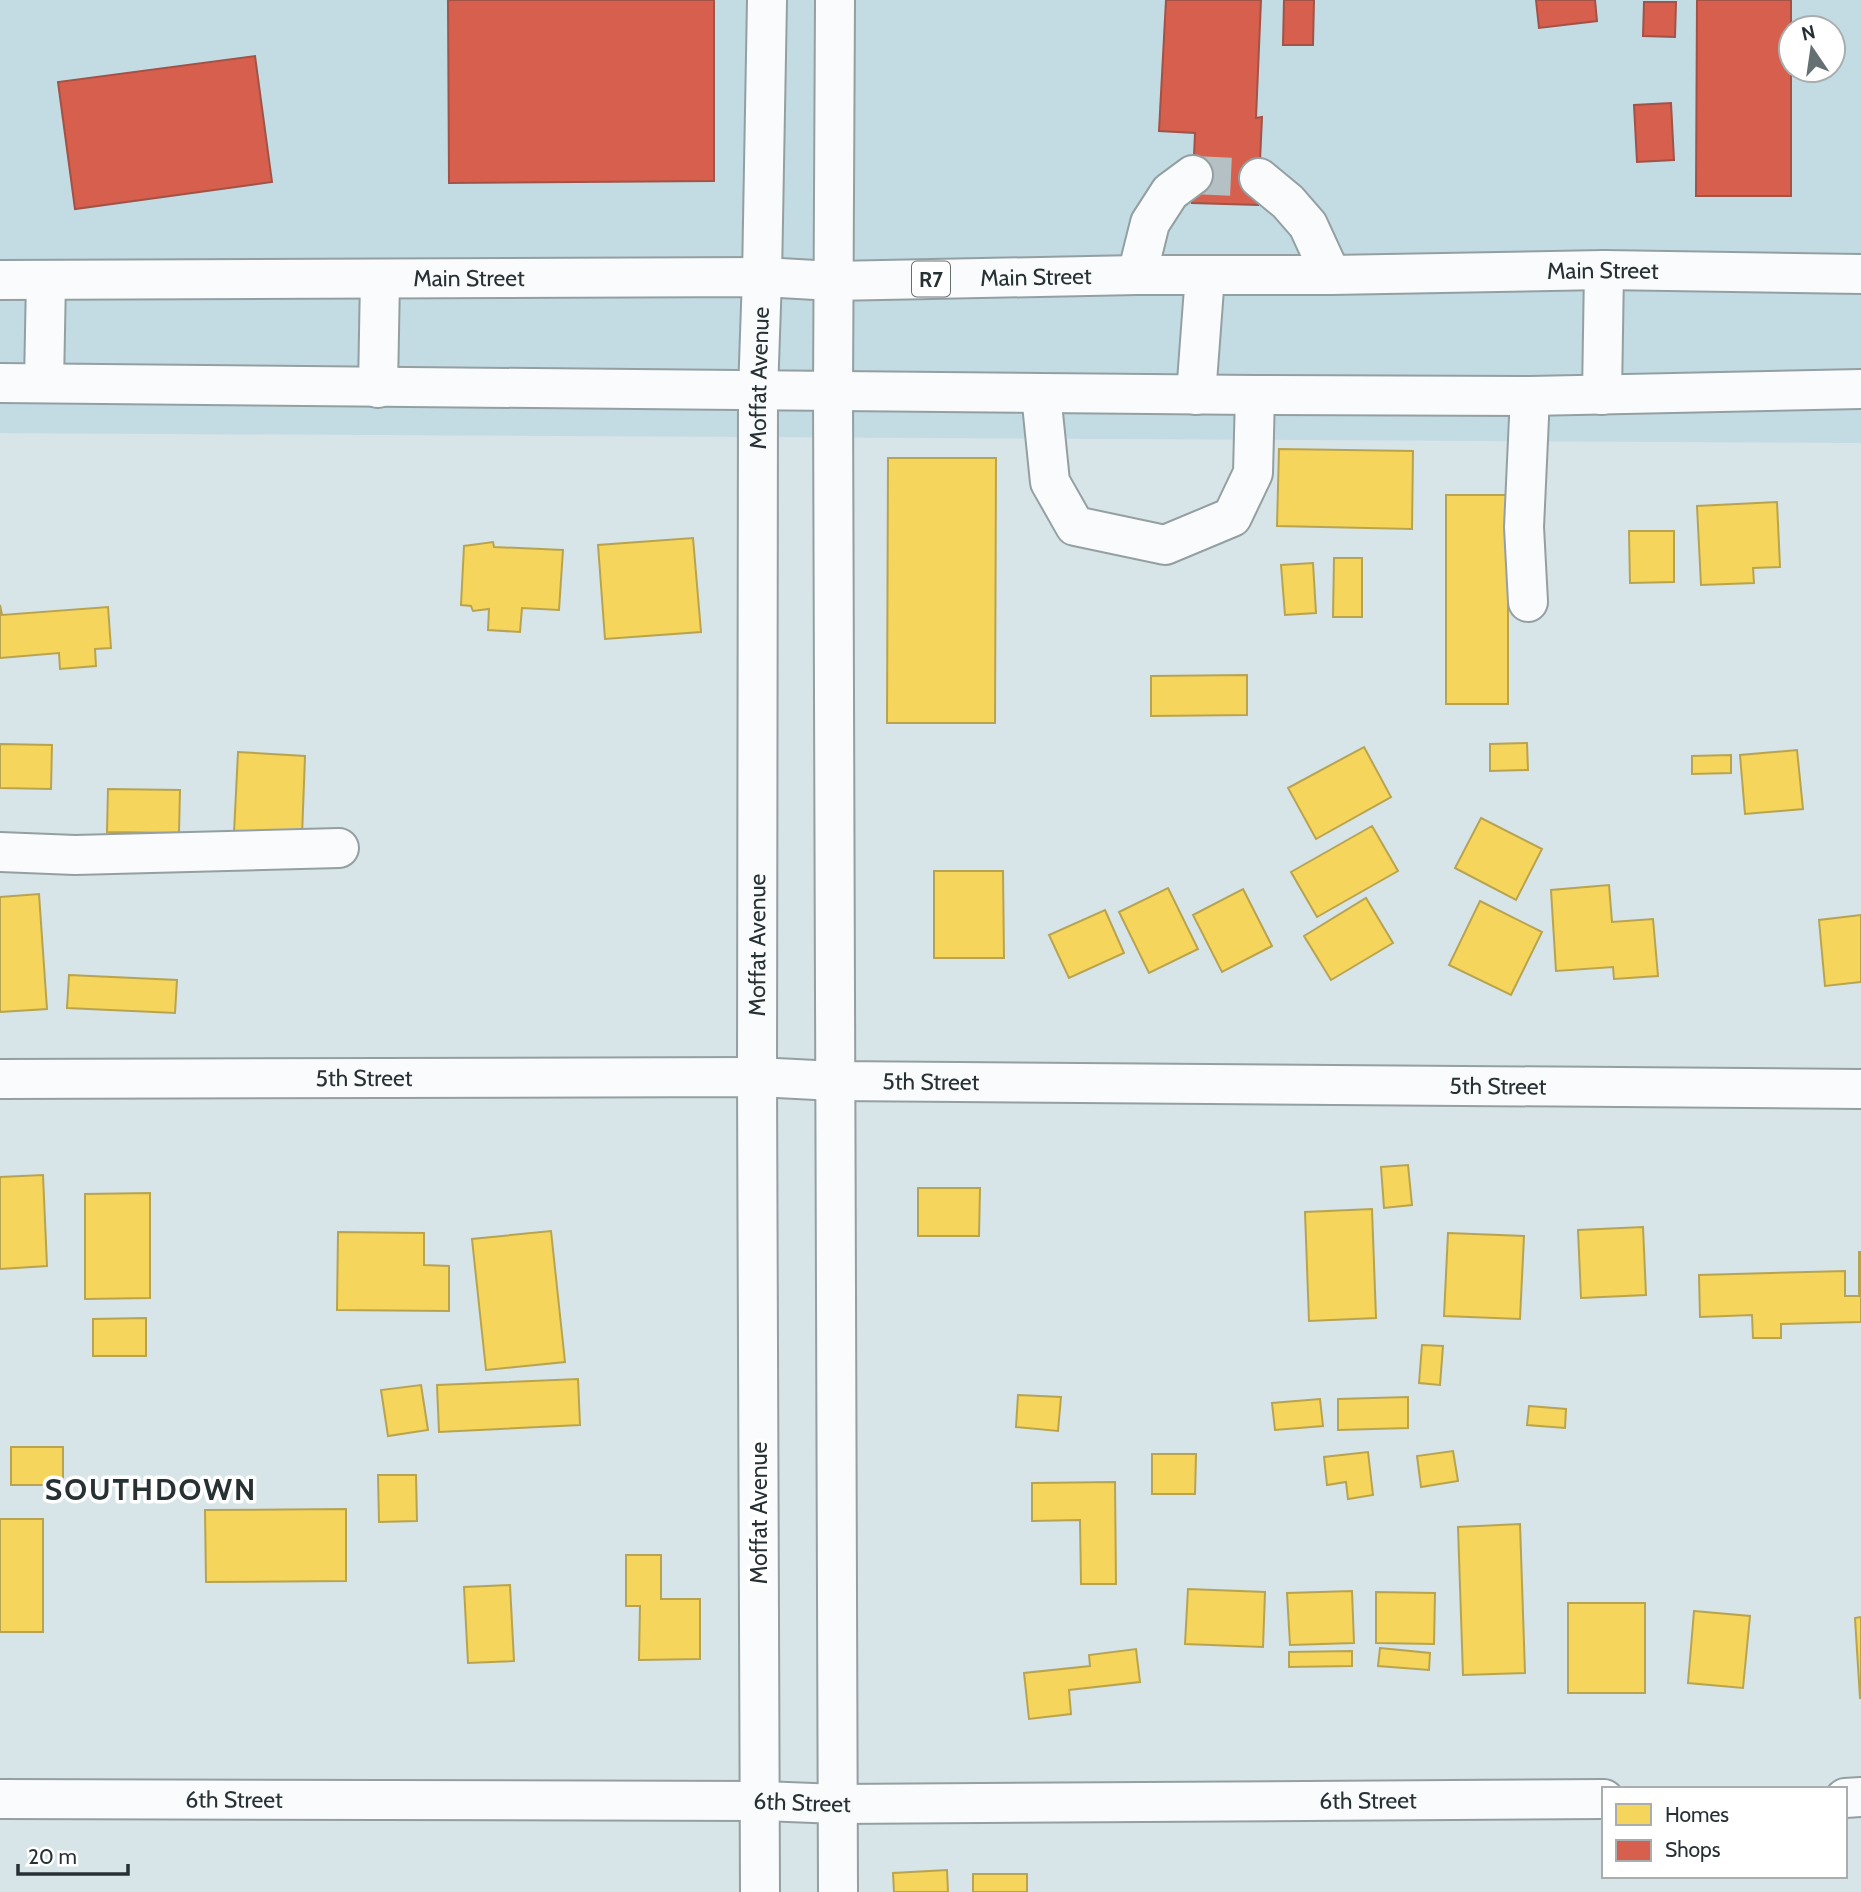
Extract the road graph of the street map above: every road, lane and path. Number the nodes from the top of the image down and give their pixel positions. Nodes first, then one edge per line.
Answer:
1 (767, 0) edge
2 (835, 0) edge
3 (1193, 175) tunnel mouth
4 (1259, 178) tunnel mouth
5 (1604, 270) junction
6 (1861, 274) edge
7 (1137, 275) junction
8 (1205, 275) junction
9 (1331, 275) junction
10 (762, 278) junction
11 (380, 279) junction
12 (0, 280) edge
13 (46, 280) junction
14 (833, 281) junction
15 (0, 383) edge
16 (44, 383) junction
17 (378, 388) junction
18 (1861, 389) edge
19 (758, 392) junction
20 (833, 393) junction
21 (1041, 394) junction
22 (1196, 395) junction
23 (1255, 395) junction
24 (1602, 395) junction
25 (1530, 396) junction
26 (1528, 603) dead end
27 (339, 848) dead end
28 (0, 852) edge
29 (757, 1077) junction
30 (0, 1079) edge
31 (835, 1081) junction
32 (1861, 1089) edge
33 (0, 1799) edge
34 (1602, 1799) edge
35 (760, 1801) junction
36 (839, 1804) junction
37 (760, 1892) edge
38 (838, 1892) edge

1 - 10 main road, Moffat Avenue
2 - 14 main road
3 - 7 main road
4 - 9 main road
5 - 6 main road, Main Street / R7
5 - 9 main road, Main Street / R7
5 - 24 main road
7 - 8 main road, Main Street / R7
7 - 14 main road, Main Street / R7
8 - 9 main road, Main Street / R7
8 - 22 main road
10 - 11 main road, Main Street / R7
10 - 14 main road, Main Street / R7
10 - 19 main road, Moffat Avenue
11 - 13 main road, Main Street / R7
11 - 17 main road
12 - 13 main road, Main Street / R7
13 - 16 main road
14 - 20 main road
15 - 16 main road
16 - 17 main road
17 - 19 main road
18 - 24 main road
19 - 20 main road
19 - 29 main road, Moffat Avenue
20 - 21 main road
20 - 31 main road
21 - 22 main road
21 - 23 main road
22 - 23 main road
23 - 25 main road
24 - 25 main road
25 - 26 main road
27 - 28 main road
29 - 30 main road, 5th Street
29 - 31 main road, 5th Street
29 - 35 main road, Moffat Avenue
31 - 32 main road, 5th Street
31 - 36 main road
33 - 35 main road, 6th Street
34 - 36 main road, 6th Street
35 - 36 main road, 6th Street
35 - 37 main road, Moffat Avenue
36 - 38 main road

